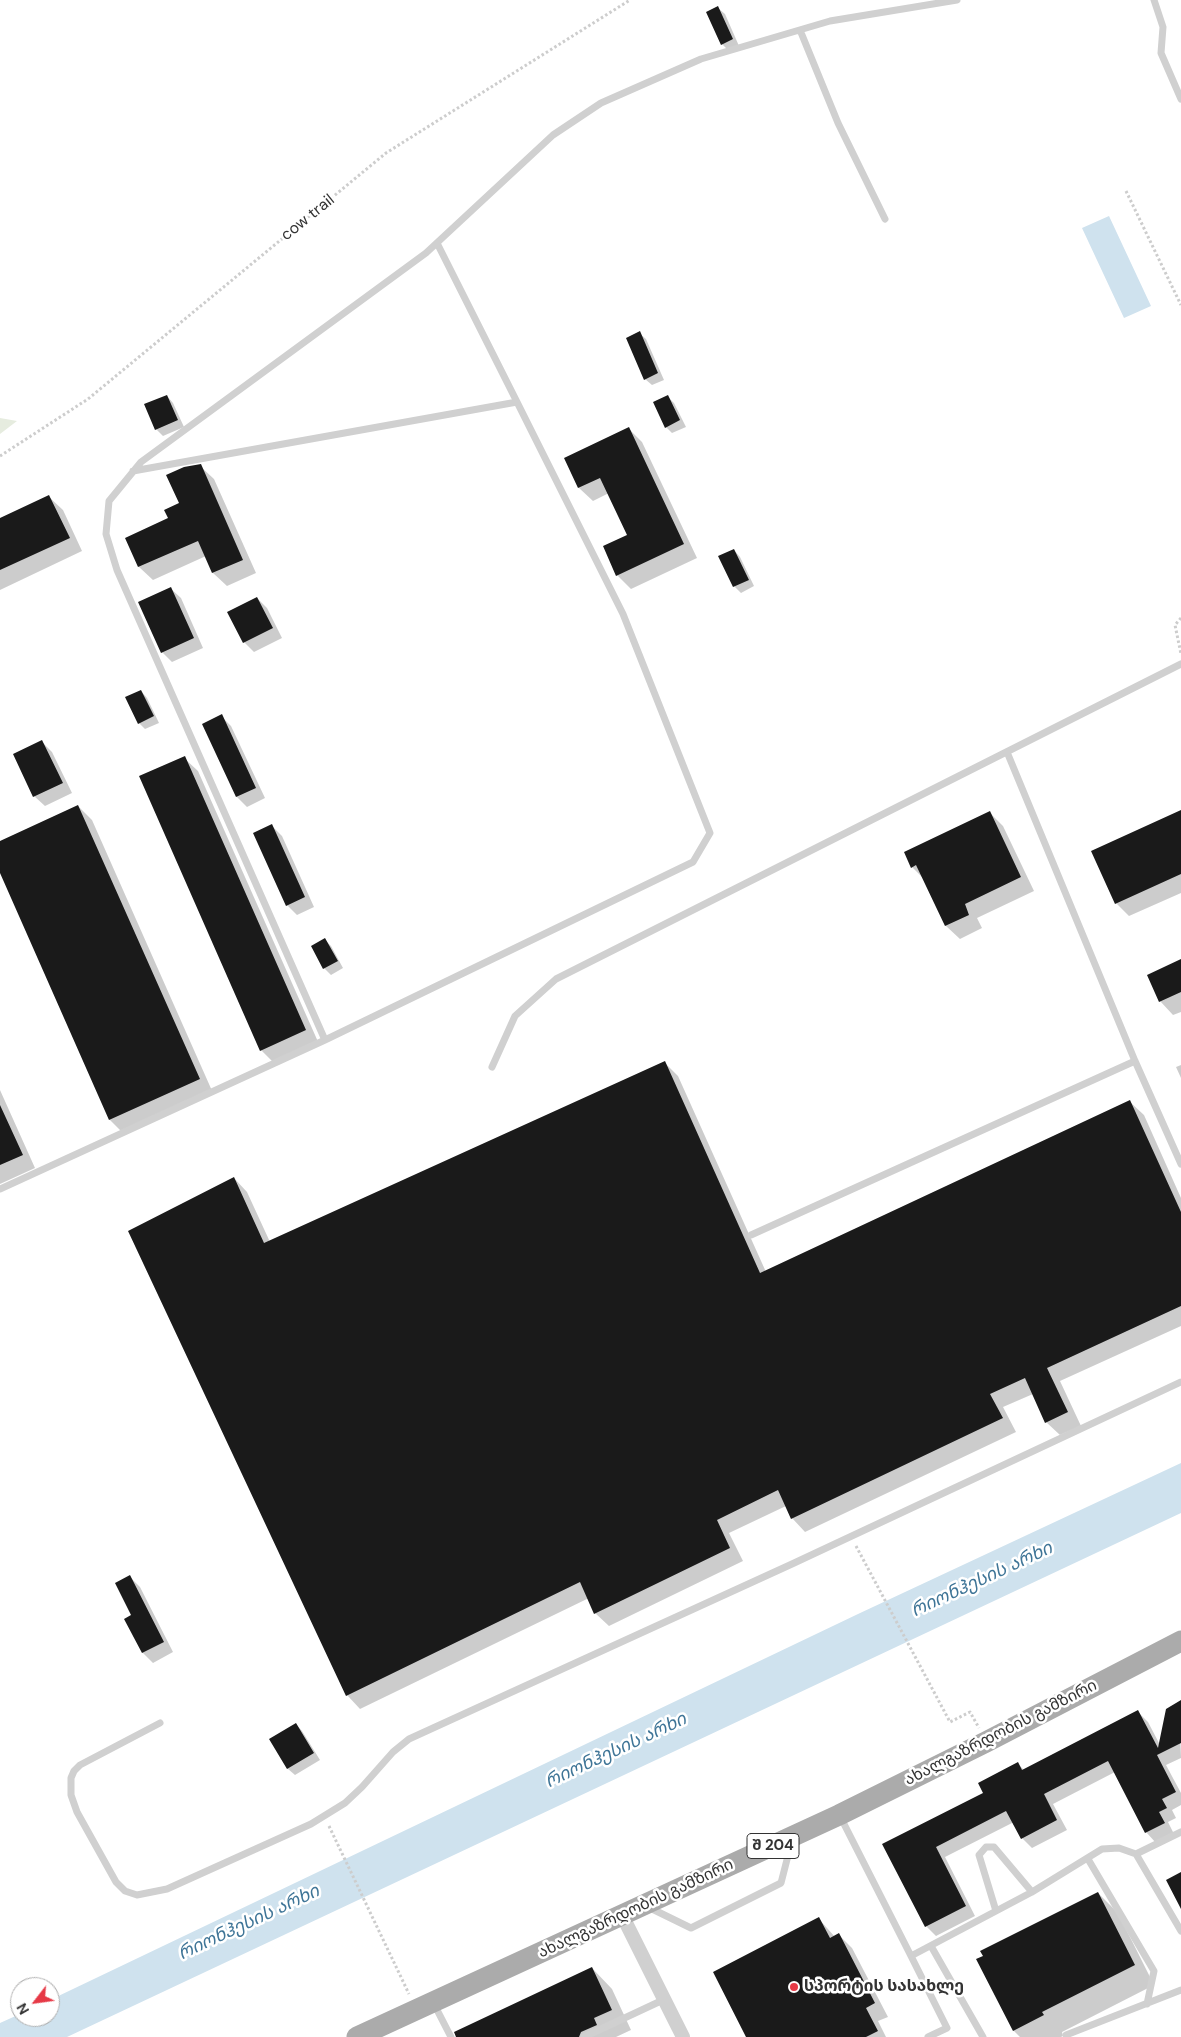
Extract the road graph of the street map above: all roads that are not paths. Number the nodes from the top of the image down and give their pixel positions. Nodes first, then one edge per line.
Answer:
1 (957, 0) edge
2 (1154, 0) edge
3 (800, 30) junction
4 (1181, 99) edge
5 (884, 219) dead end
6 (438, 243) junction
7 (517, 402) junction
8 (133, 471) junction
9 (1181, 664) edge
10 (1008, 752) junction
11 (326, 1040) junction
12 (1135, 1061) junction
13 (492, 1067) dead end
14 (1181, 1164) edge
15 (0, 1189) edge
16 (751, 1235) dead end
17 (1181, 1382) edge
18 (1180, 1645) edge
19 (160, 1723) dead end
20 (839, 1814) junction
21 (1181, 1832) edge
22 (793, 1837) junction
23 (1136, 1854) junction
24 (1088, 1858) junction
25 (1032, 1892) junction
26 (644, 1905) junction
27 (996, 1911) junction
28 (622, 1915) junction
29 (1181, 1931) edge
30 (931, 1946) junction
31 (911, 1956) junction
32 (1181, 1990) edge
33 (663, 2000) junction
34 (1147, 2004) junction
35 (425, 2006) junction
36 (1064, 2036) edge
37 (357, 2037) edge
38 (451, 2037) edge
39 (584, 2037) edge
40 (683, 2037) edge
41 (928, 2037) edge
42 (984, 2037) edge

1 - 3 lane
2 - 4 lane
3 - 5 lane
3 - 6 lane
6 - 7 lane
6 - 8 lane
7 - 8 lane
7 - 11 lane
8 - 11 lane
9 - 10 lane
10 - 12 lane
10 - 13 lane
11 - 15 lane
12 - 14 lane
12 - 16 lane
17 - 19 lane
18 - 20 main road, ახალგაზრდობის გამზირი / შ 204
20 - 22 main road, ახალგაზრდობის გამზირი / შ 204
20 - 31 lane
21 - 23 lane
22 - 26 main road, ახალგაზრდობის გამზირი / შ 204
22 - 26 lane
23 - 24 lane
23 - 29 lane
24 - 25 lane
24 - 34 lane
25 - 27 lane
25 - 27 lane
26 - 28 main road, ახალგაზრდობის გამზირი / შ 204
27 - 30 lane
28 - 33 street
28 - 35 main road, ახალგაზრდობის გამზირი / შ 204
30 - 31 lane
30 - 42 lane
31 - 41 lane
32 - 34 lane
33 - 39 lane
33 - 40 street
34 - 36 lane
35 - 37 main road, ახალგაზრდობის გამზირი / შ 204
35 - 38 lane

